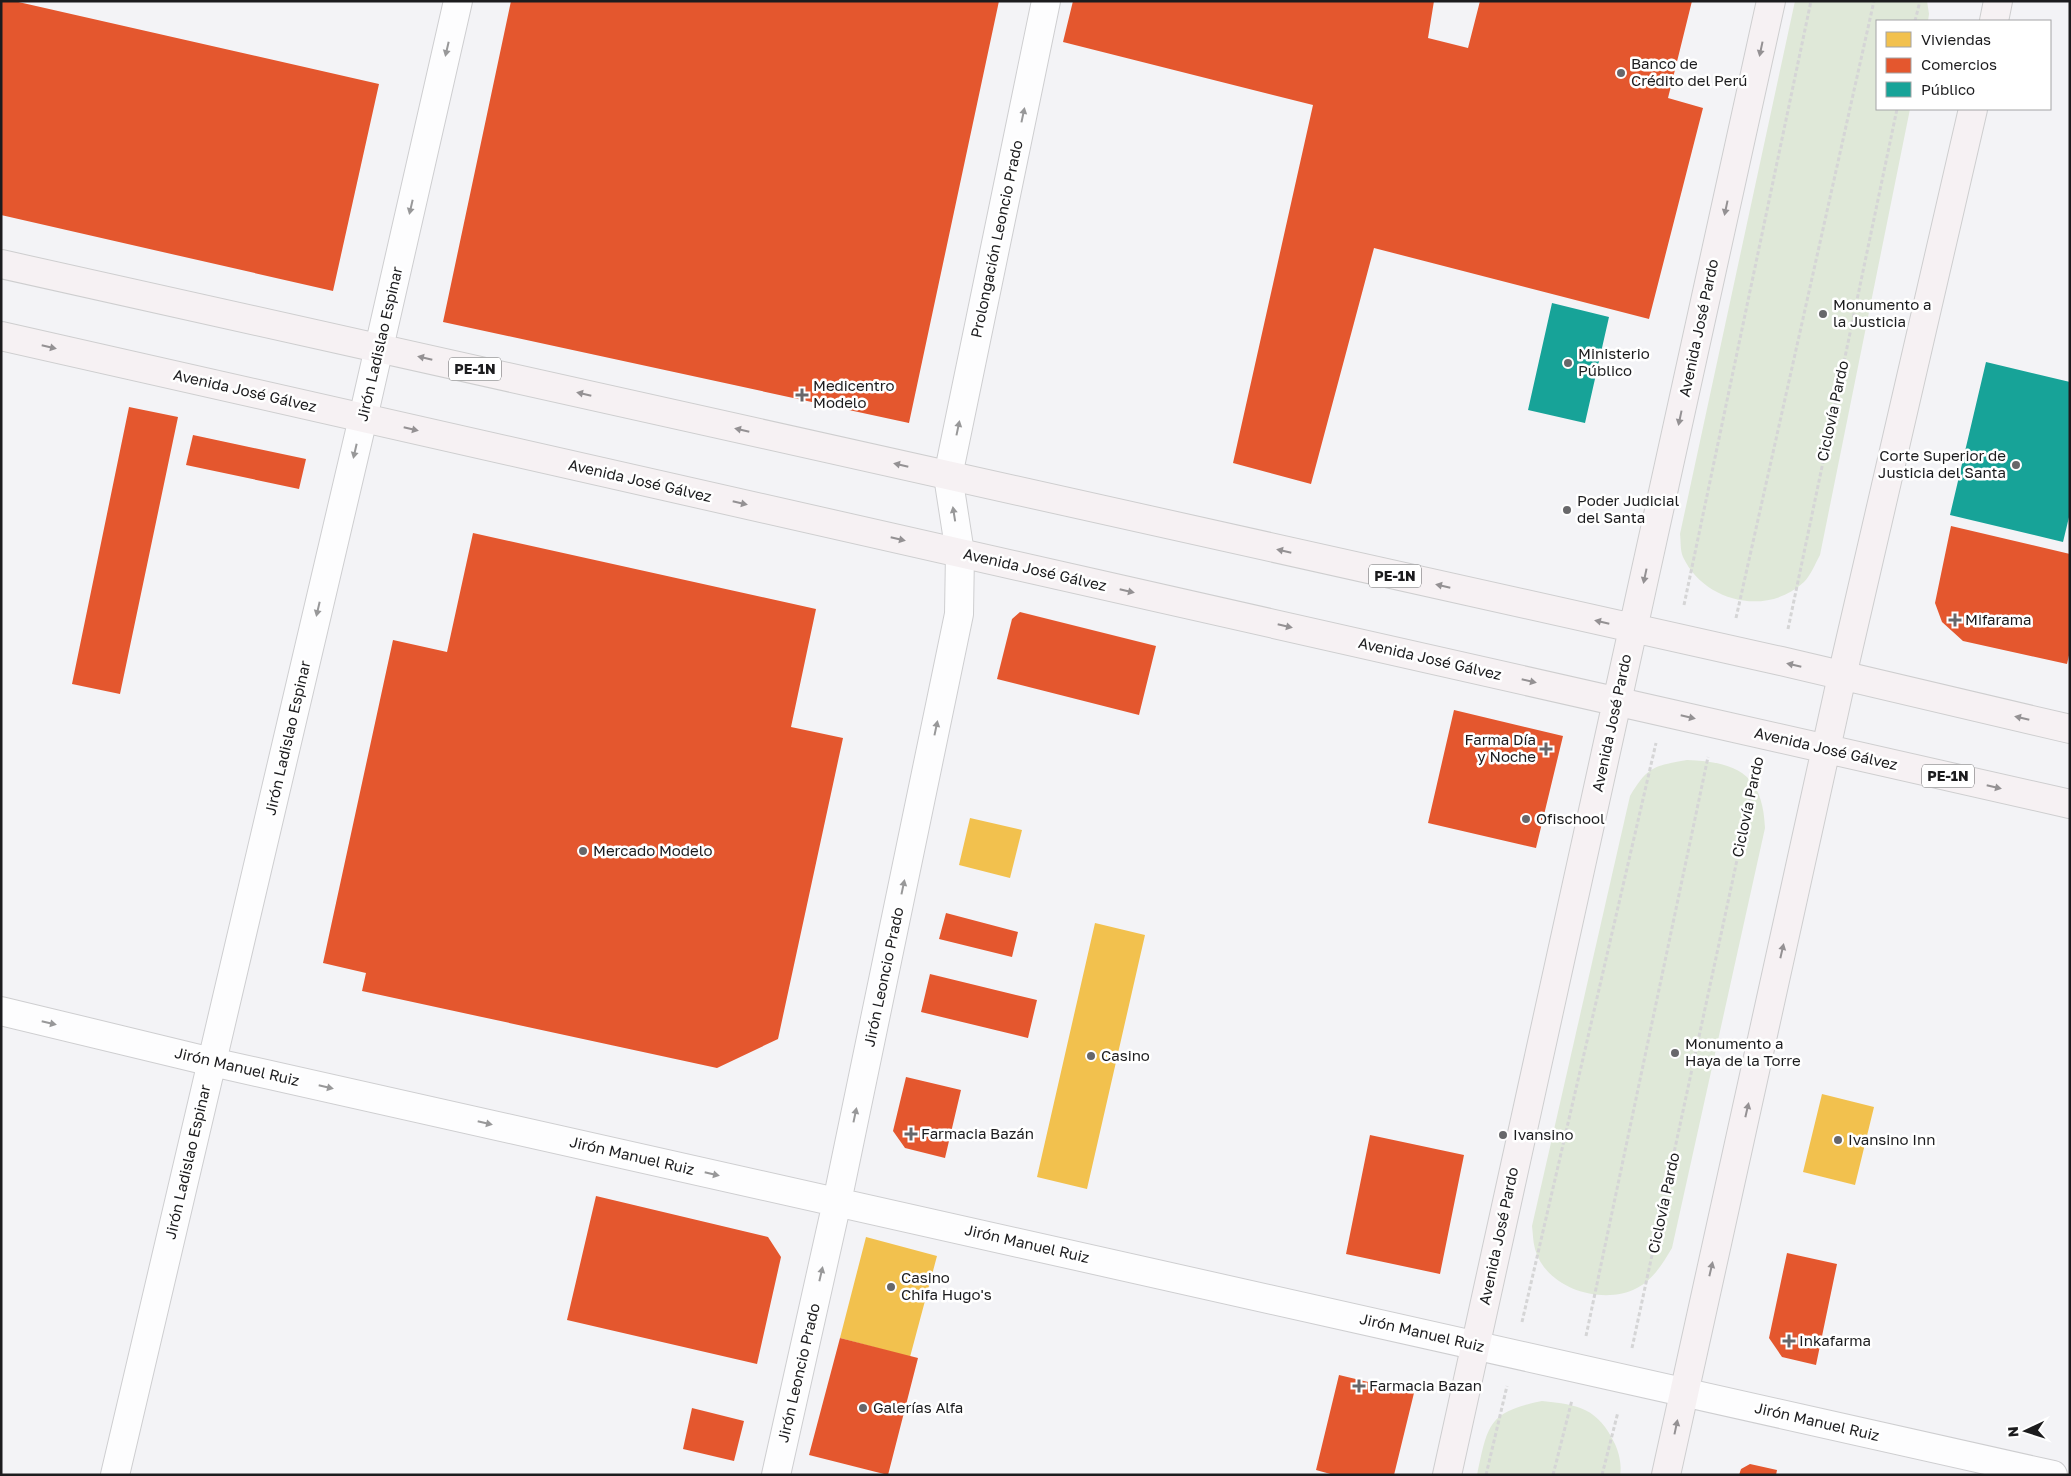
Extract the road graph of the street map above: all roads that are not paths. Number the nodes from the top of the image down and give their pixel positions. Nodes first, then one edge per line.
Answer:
1 (458, 1) edge
2 (1046, 1) edge
3 (1771, 1) edge
4 (1998, 1) edge
5 (1994, 20) edge
6 (1974, 110) edge
7 (1, 264) edge
8 (1, 336) edge
9 (379, 348) junction
10 (363, 418) junction
11 (948, 476) junction
12 (960, 553) junction
13 (1633, 629) junction
14 (1842, 676) junction
15 (1617, 701) junction
16 (2070, 729) edge
17 (1827, 749) junction
18 (2070, 804) edge
19 (1, 1011) edge
20 (212, 1062) junction
21 (838, 1202) junction
22 (1475, 1345) junction
23 (1684, 1392) junction
24 (114, 1475) edge
25 (776, 1475) edge
26 (1447, 1475) edge
27 (1666, 1475) edge
28 (2053, 1475) edge

1 -> 9 street, Jirón Ladislao Espinar
11 -> 2 street, Prolongación Leoncio Prado
3 -> 13 main road, Avenida José Pardo
4 - 5 main road
6 - 14 main road
7 - 9 main road, PE-1N
8 -> 10 main road, Avenida José Gálvez / PE-1N
9 - 10 street, Jirón Ladislao Espinar
11 -> 9 main road, PE-1N
10 -> 12 main road, Avenida José Gálvez / PE-1N
10 -> 20 street, Jirón Ladislao Espinar
12 -> 11 street, Jirón Leoncio Prado
13 -> 11 main road, PE-1N
12 -> 15 main road, Avenida José Gálvez / PE-1N
21 -> 12 street, Jirón Leoncio Prado
14 -> 13 main road, PE-1N
13 - 15 main road, Avenida José Pardo
16 -> 14 main road, PE-1N
14 - 17 main road
15 -> 17 main road, Avenida José Gálvez / PE-1N
15 - 22 main road, Avenida José Pardo
17 -> 18 main road, Avenida José Gálvez / PE-1N
23 -> 17 main road
19 -> 20 street, Jirón Manuel Ruiz
20 -> 21 street, Jirón Manuel Ruiz
20 - 24 street, Jirón Ladislao Espinar
21 - 22 street, Jirón Manuel Ruiz
25 -> 21 street, Jirón Leoncio Prado
22 - 23 street, Jirón Manuel Ruiz
22 - 26 main road, Avenida José Pardo
27 -> 23 main road
23 - 28 street, Jirón Manuel Ruiz

